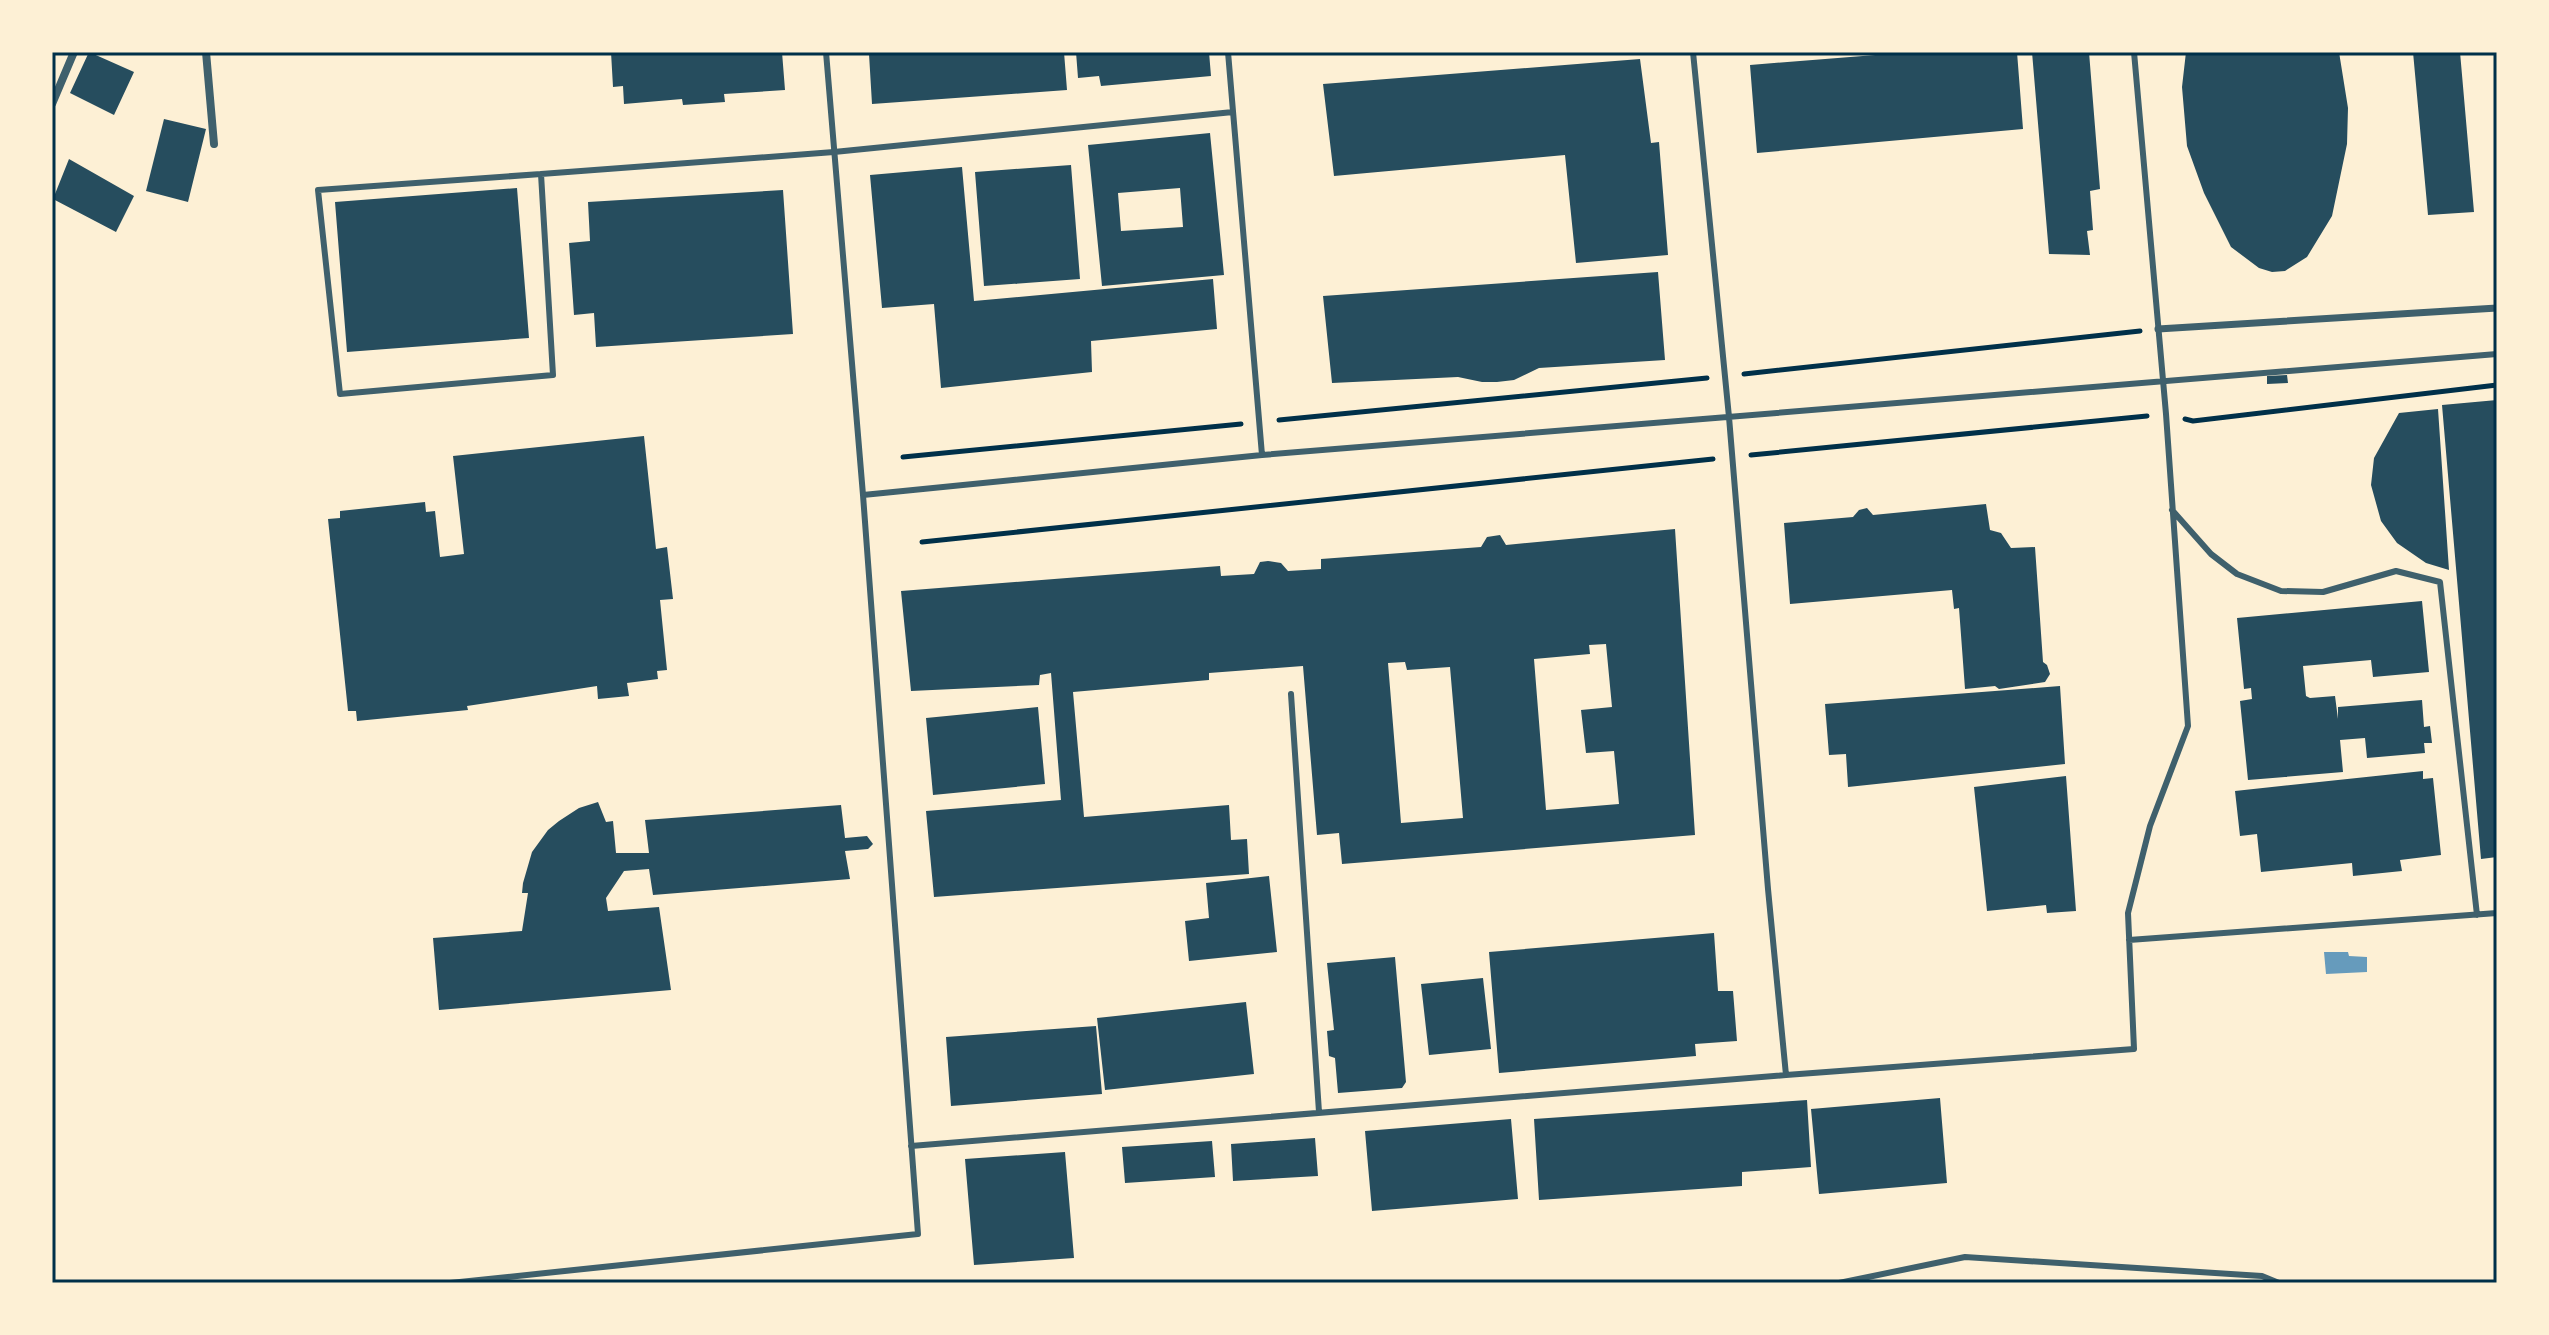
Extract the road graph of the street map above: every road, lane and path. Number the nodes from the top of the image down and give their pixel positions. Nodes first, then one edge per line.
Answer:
1 (74, 52) edge
2 (206, 52) edge
3 (826, 52) edge
4 (1228, 52) edge
5 (1693, 52) edge
6 (2134, 52) edge
7 (52, 102) edge
8 (1233, 112) junction
9 (214, 144) dead end
10 (834, 152) junction
11 (541, 174) junction
12 (2497, 308) edge
13 (2158, 329) junction
14 (2497, 354) edge
15 (1725, 376) junction
16 (2163, 383) junction
17 (1729, 417) junction
18 (1259, 422) junction
19 (1262, 455) junction
20 (903, 457) dead end
21 (863, 495) junction
22 (2172, 510) junction
23 (1291, 694) dead end
24 (2497, 913) edge
25 (2477, 915) junction
26 (2129, 940) junction
27 (1786, 1075) junction
28 (1319, 1112) junction
29 (911, 1146) junction
30 (450, 1283) edge
31 (1839, 1283) edge
32 (2279, 1283) edge

1 - 7 street
2 - 9 street
3 - 10 lane
4 - 8 lane
5 - 15 lane
6 - 13 lane
8 - 10 lane
8 - 18 lane
10 - 11 lane
10 - 21 lane
11 - 11 lane
12 - 13 street
13 - 15 path
13 - 16 lane
14 - 16 lane
15 - 17 lane
15 - 18 path
16 - 17 lane
16 - 22 lane
17 - 19 lane
17 - 27 lane
18 - 19 lane
18 - 20 path
19 - 21 lane
21 - 29 lane
22 - 25 lane
22 - 26 lane
23 - 28 lane
24 - 25 lane
25 - 26 lane
26 - 27 lane
27 - 28 lane
28 - 29 lane
29 - 30 lane
31 - 32 lane

